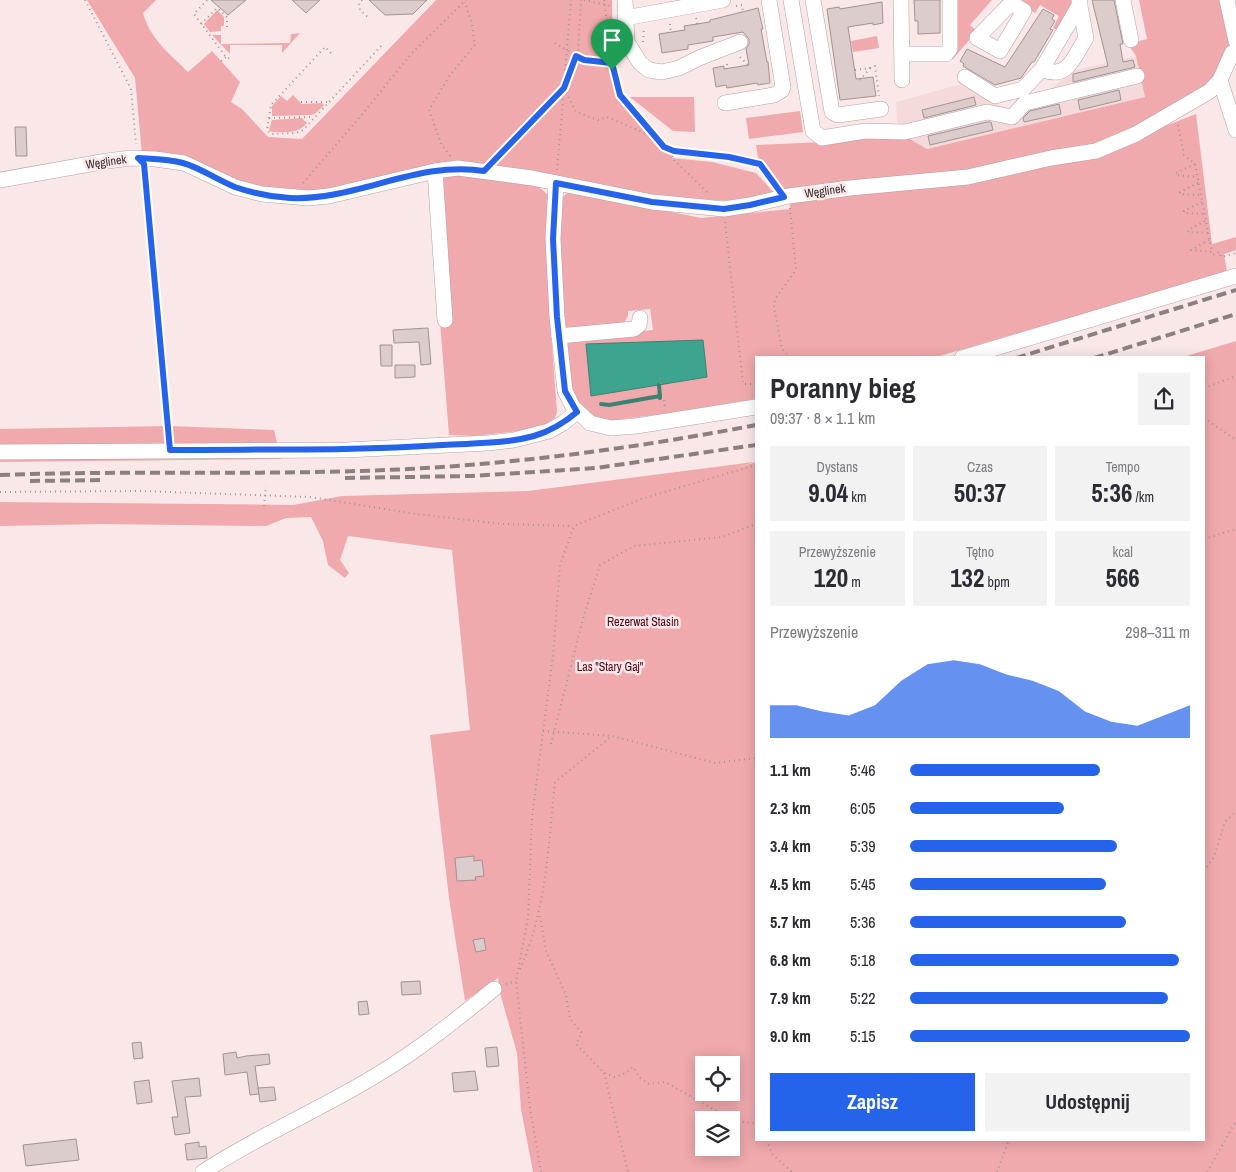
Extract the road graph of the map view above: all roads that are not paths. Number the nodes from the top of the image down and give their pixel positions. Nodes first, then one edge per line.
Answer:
1 (769, 0) edge
2 (807, 0) edge
3 (813, 0) edge
4 (901, 0) edge
5 (950, 0) edge
6 (1123, 0) edge
7 (1227, 0) edge
8 (791, 2) edge
9 (1079, 2) edge
10 (618, 3) edge
11 (726, 4) edge
12 (652, 13) edge
13 (625, 18) junction
14 (1132, 40) dead end
15 (1236, 40) edge
16 (740, 42) dead end
17 (1236, 51) edge
18 (902, 54) junction
19 (1042, 69) junction
20 (1137, 76) dead end
21 (966, 77) dead end
22 (902, 80) dead end
23 (1220, 80) junction
24 (725, 103) dead end
25 (881, 108) road end
26 (1236, 130) edge
27 (435, 171) junction
28 (0, 180) edge
29 (556, 183) junction
30 (1236, 276) edge
31 (640, 318) dead end
32 (445, 320) dead end
33 (559, 336) junction
34 (969, 356) edge
35 (755, 407) edge
36 (577, 412) junction
37 (0, 452) edge
38 (494, 990) dead end
39 (203, 1172) edge

1 - 24 street
2 - 8 street
3 - 25 street
4 - 18 street
5 - 18 street
6 - 14 street
7 - 15 street
8 - 20 street
9 - 19 street
9 - 19 street
10 - 13 street
11 - 12 street
12 - 13 street
13 - 16 street
17 - 23 street, Węglinek
18 - 22 street
19 - 21 street
23 - 26 street
23 - 29 street, Węglinek
27 - 28 street, Węglinek
27 - 29 street, Węglinek
27 - 32 street
29 - 33 street
30 - 34 street
31 - 33 street
33 - 36 street
35 - 36 street
36 - 37 street
38 - 39 street

